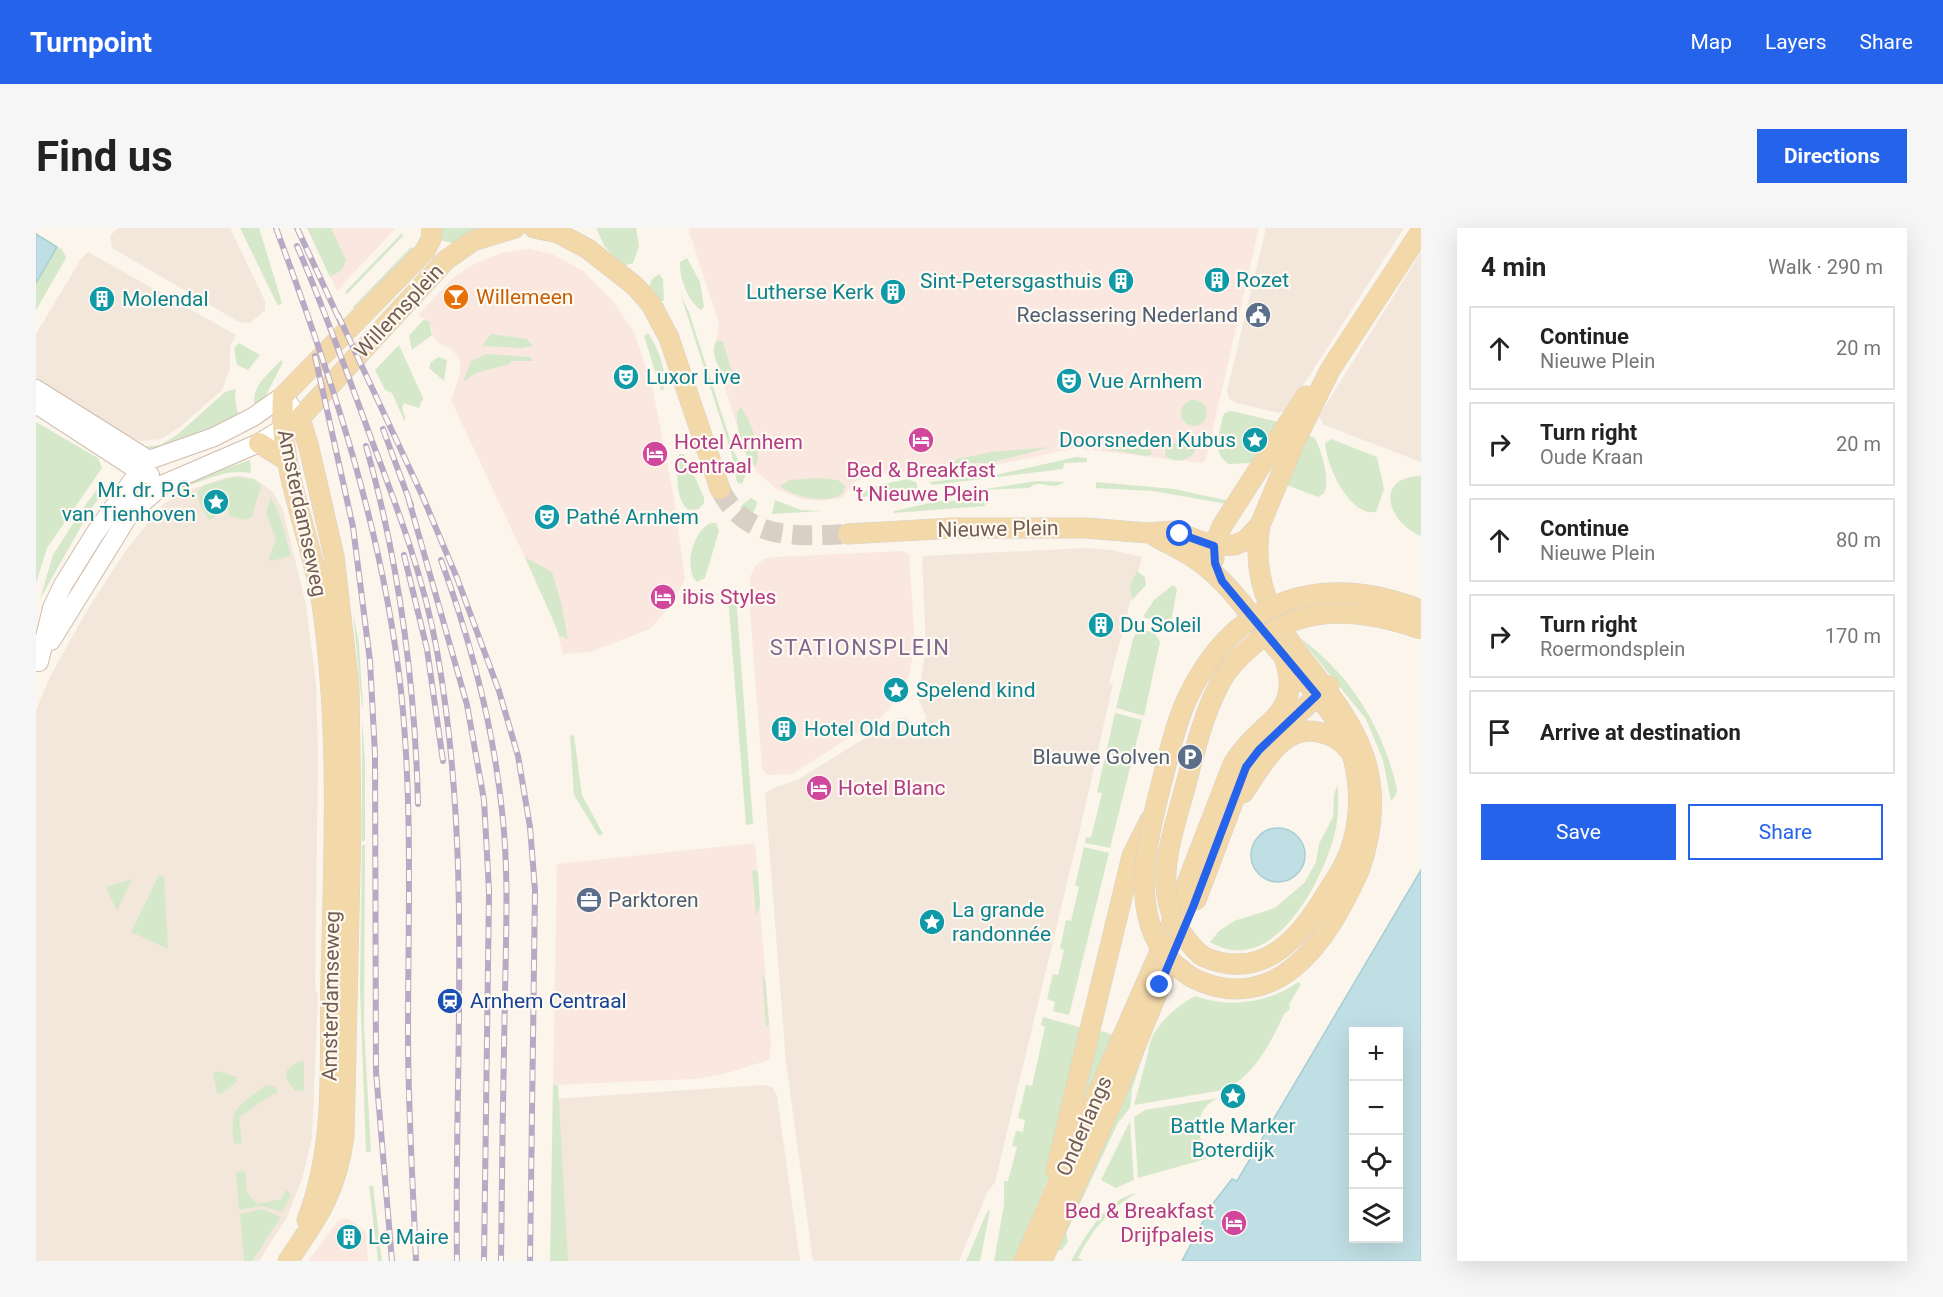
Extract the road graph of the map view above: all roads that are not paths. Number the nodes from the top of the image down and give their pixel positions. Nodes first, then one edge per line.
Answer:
1 (432, 228) edge
2 (514, 228) edge
3 (534, 228) edge
4 (1421, 231) edge
5 (1330, 370) junction
6 (36, 389) edge
7 (283, 396) junction
8 (36, 404) edge
9 (300, 418) junction
10 (281, 431) junction
11 (258, 443) junction
12 (117, 455) junction
13 (286, 460) junction
14 (148, 470) junction
15 (181, 474) junction
16 (126, 487) junction
17 (720, 489) tunnel mouth
18 (132, 512) junction
19 (1262, 517) junction
20 (1148, 533) junction
21 (848, 534) tunnel mouth
22 (1214, 546) junction
23 (1222, 581) junction
24 (1421, 610) edge
25 (1421, 629) edge
26 (1284, 657) junction
27 (38, 665) edge
28 (1323, 690) junction
29 (1352, 753) junction
30 (1155, 810) junction
31 (1227, 818) junction
32 (1150, 993) junction
33 (330, 1024) junction
34 (348, 1038) junction
35 (1047, 1208) junction
36 (288, 1261) edge
37 (1024, 1261) edge
38 (1042, 1261) edge

1 - 7 main road, Willemsplein
2 - 9 main road, Willemsplein
3 - 17 main road
4 - 5 main road
5 - 19 main road
5 - 22 main road
6 - 14 main road
7 - 9 main road, Amsterdamseweg
7 - 10 main road, Amsterdamseweg
7 - 14 main road
8 - 12 main road
9 - 10 main road
9 - 34 main road, Amsterdamseweg
10 - 11 main road
10 - 13 main road, Amsterdamseweg
11 - 13 main road
11 - 15 main road
12 - 14 main road
12 - 16 main road
13 - 33 main road, Amsterdamseweg
14 - 15 main road
14 - 16 main road
14 - 18 main road
15 - 18 main road
16 - 27 main road
18 - 27 main road
19 - 22 main road, Nieuwe Plein
19 - 28 main road
20 - 21 main road, Nieuwe Plein
20 - 22 main road, Nieuwe Plein
20 - 23 main road, Nieuwe Plein
22 - 23 main road
23 - 26 main road, Nieuwe Plein
24 - 30 main road, bridge
25 - 29 main road, bridge
26 - 28 main road, Nieuwe Plein
26 - 32 main road
28 - 29 main road
28 - 30 main road, bridge
28 - 31 main road
29 - 31 main road
30 - 35 main road, bridge
31 - 32 main road
32 - 35 main road, Onderlangs
32 - 38 main road, Onderlangs
33 - 34 main road
33 - 36 main road, Amsterdamseweg
34 - 36 main road, Amsterdamseweg
35 - 37 main road, Onderlangs

